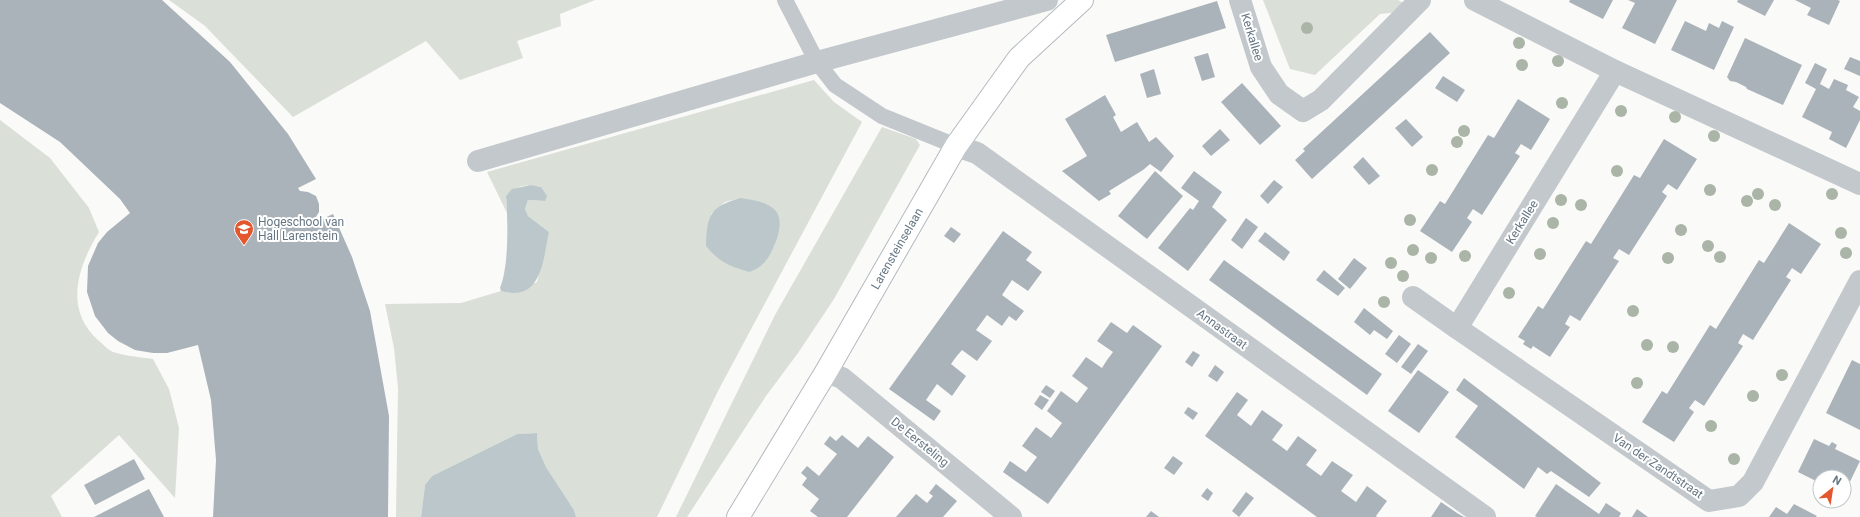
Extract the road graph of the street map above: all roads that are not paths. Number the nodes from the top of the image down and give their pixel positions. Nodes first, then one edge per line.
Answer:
1 (785, 0) edge
2 (1047, 0) edge
3 (1240, 0) edge
4 (1420, 0) edge
5 (1475, 0) edge
6 (1068, 5) edge
7 (817, 62) junction
8 (1616, 71) junction
9 (956, 146) junction
10 (478, 161) dead end
11 (1860, 184) edge
12 (1860, 281) edge
13 (1413, 297) dead end
14 (1457, 328) junction
15 (826, 372) junction
16 (738, 517) edge
17 (1011, 517) edge
18 (1485, 517) edge

1 - 7 lane
2 - 7 street
3 - 4 street, Kerkallee
5 - 8 street
6 - 9 main road, Larensteinselaan
7 - 9 lane
7 - 10 street
8 - 11 street
8 - 14 street, Kerkallee
9 - 15 main road, Larensteinselaan
9 - 18 street, Annastraat
12 - 14 street, Van der Zandtstraat
13 - 14 street
15 - 16 main road, Larensteinselaan
15 - 17 street, De Eersteling

